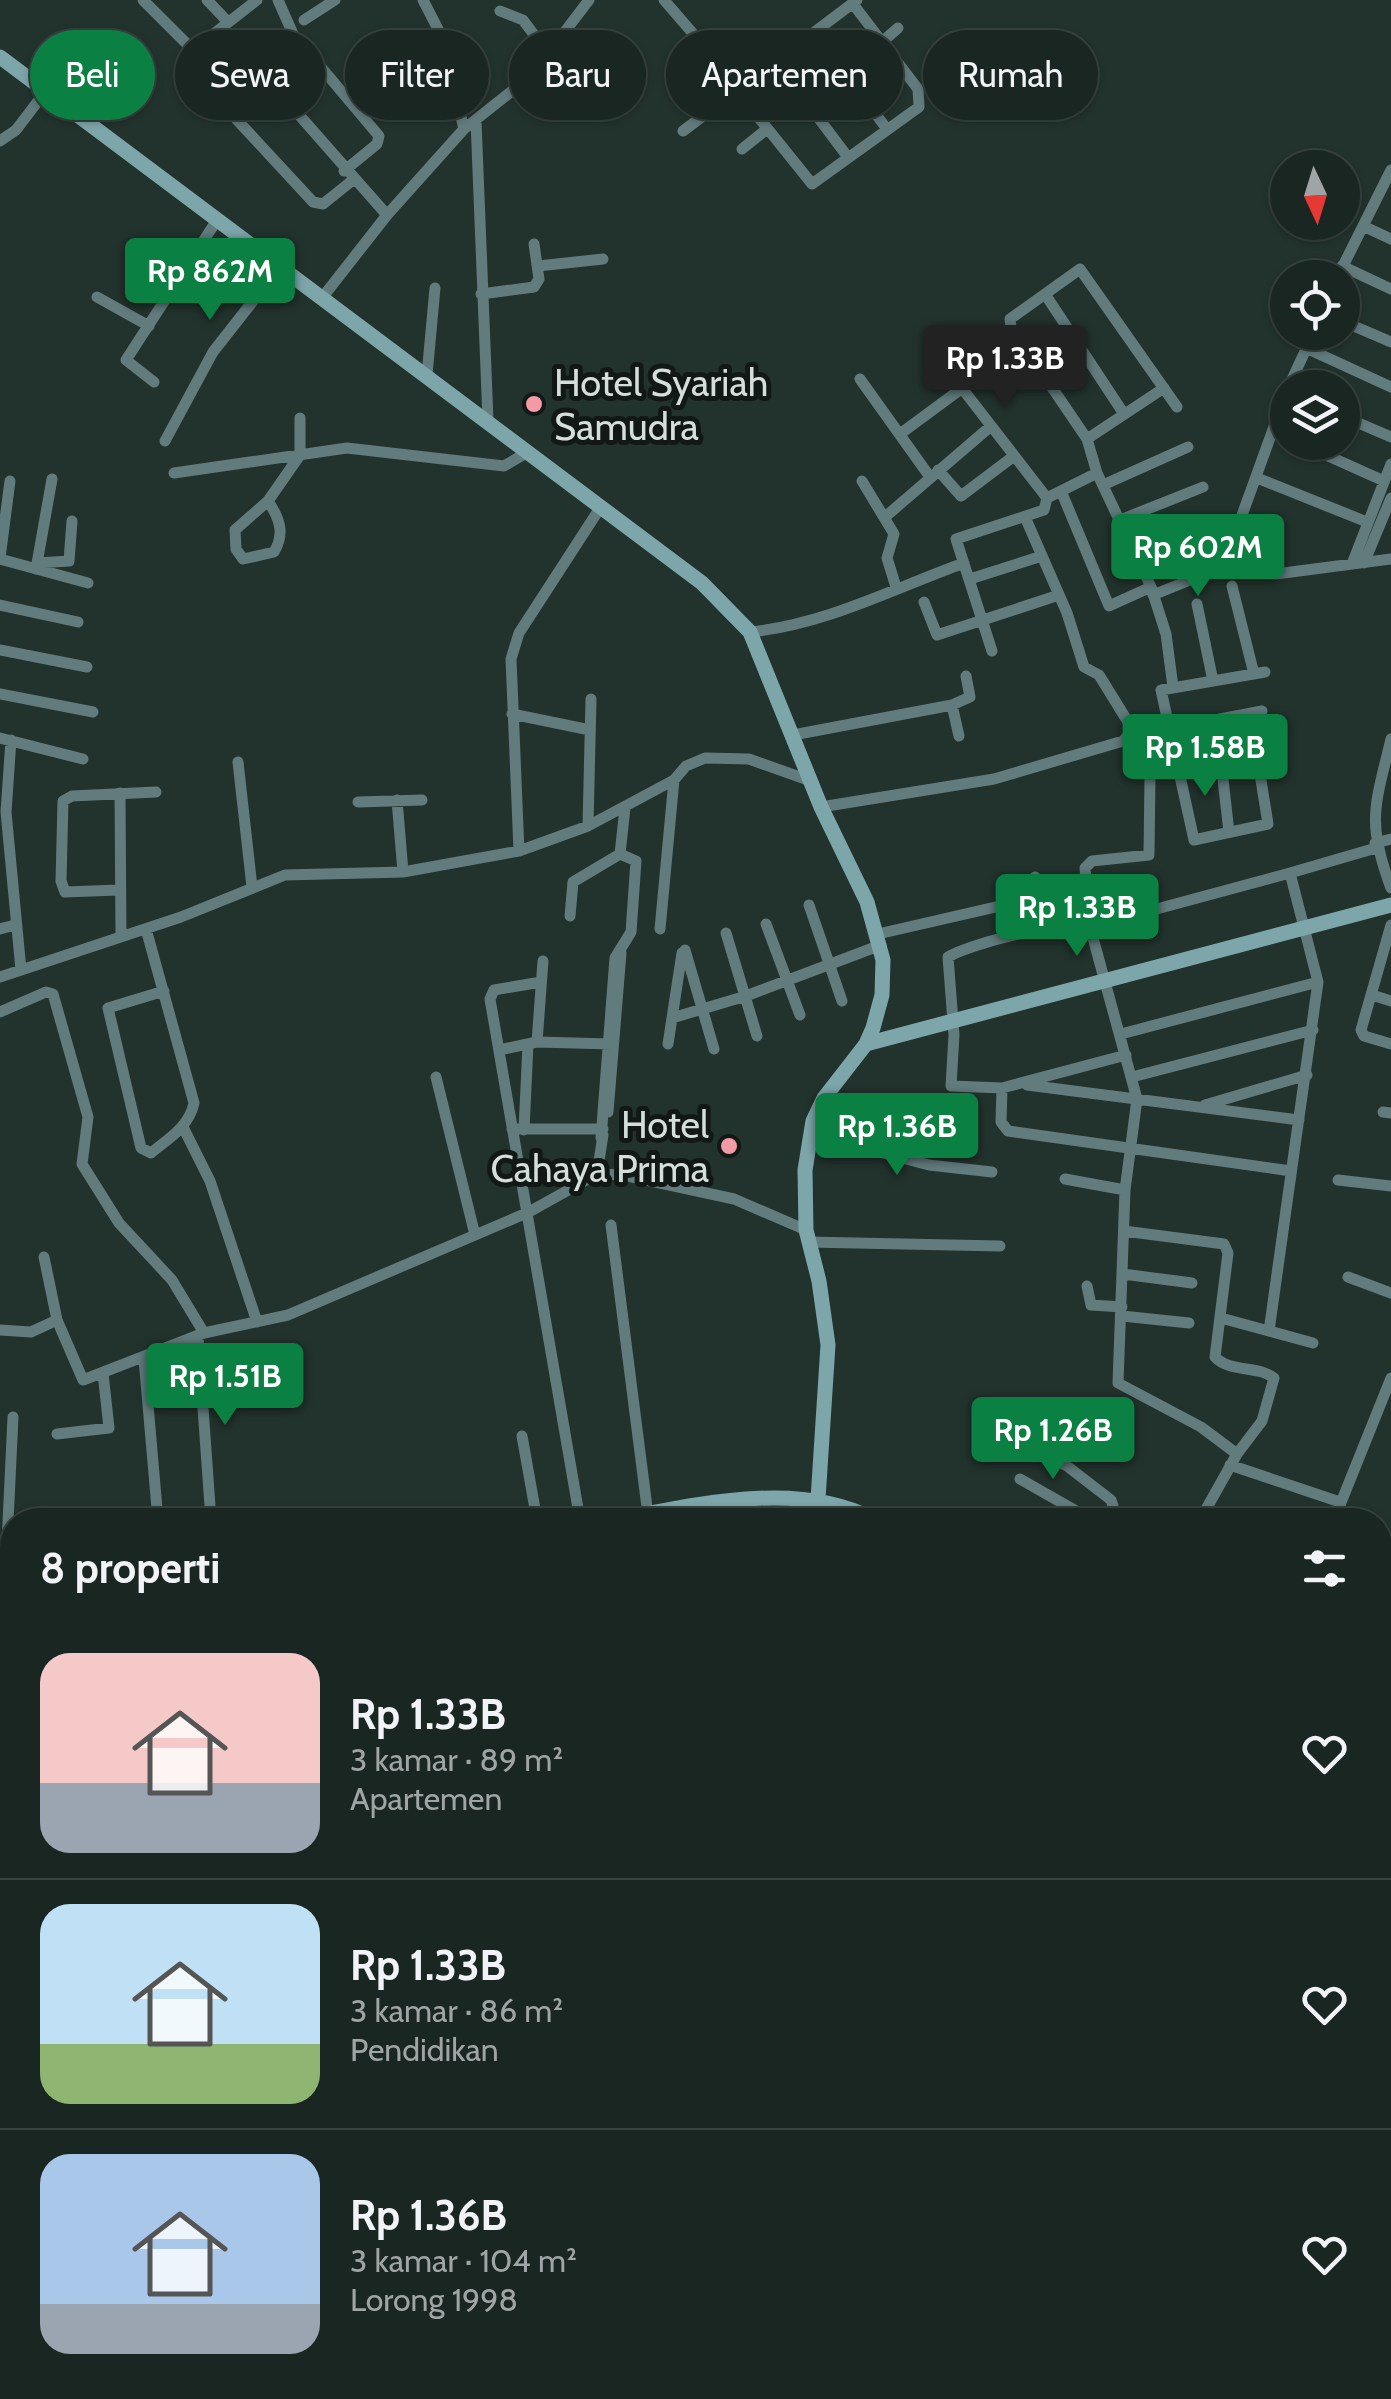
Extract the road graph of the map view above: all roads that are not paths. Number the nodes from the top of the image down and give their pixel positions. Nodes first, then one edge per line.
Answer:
1 (142, 0) edge
2 (207, 0) edge
3 (257, 0) edge
4 (278, 0) edge
5 (335, 0) edge
6 (424, 0) edge
7 (589, 0) edge
8 (664, 0) edge
9 (855, 2) edge
10 (241, 4) edge
11 (500, 11) dead end
12 (304, 20) dead end
13 (228, 22) junction
14 (898, 28) dead end
15 (291, 30) edge
16 (530, 30) edge
17 (567, 30) edge
18 (690, 30) edge
19 (822, 30) edge
20 (874, 30) edge
21 (896, 30) edge
22 (0, 56) edge
23 (903, 70) edge
24 (325, 72) edge
25 (30, 80) edge
26 (509, 96) edge
27 (30, 112) edge
28 (903, 118) edge
29 (83, 120) edge
30 (236, 120) edge
31 (301, 120) edge
32 (699, 120) edge
33 (760, 120) edge
34 (820, 120) edge
35 (880, 120) edge
36 (900, 120) edge
37 (470, 125) junction
38 (767, 129) junction
39 (887, 129) junction
40 (683, 131) dead end
41 (0, 141) edge
42 (742, 149) dead end
43 (847, 156) junction
44 (1391, 170) edge
45 (348, 176) junction
46 (1386, 188) edge
47 (387, 216) junction
48 (217, 220) junction
49 (1363, 226) junction
50 (1391, 239) edge
51 (534, 244) dead end
52 (603, 259) dead end
53 (1346, 260) edge
54 (538, 266) junction
55 (278, 268) junction
56 (1360, 279) edge
57 (435, 288) dead end
58 (1391, 289) edge
59 (482, 294) junction
60 (1044, 294) junction
61 (97, 296) dead end
62 (322, 298) junction
63 (149, 326) junction
64 (1360, 329) edge
65 (1391, 342) edge
66 (930, 347) dead end
67 (1310, 350) edge
68 (427, 375) junction
69 (860, 379) dead end
70 (154, 382) dead end
71 (1391, 387) edge
72 (1164, 388) junction
73 (961, 389) junction
74 (1177, 407) dead end
75 (1124, 414) junction
76 (300, 418) dead end
77 (488, 420) junction
78 (1360, 424) edge
79 (991, 426) junction
80 (900, 434) junction
81 (1391, 437) edge
82 (1270, 439) edge
83 (1087, 440) junction
84 (165, 442) dead end
85 (1188, 447) dead end
86 (528, 452) junction
87 (300, 455) junction
88 (1014, 456) junction
89 (1337, 460) edge
90 (1391, 464) edge
91 (174, 473) dead end
92 (934, 474) junction
93 (1258, 478) junction
94 (52, 479) dead end
95 (1100, 479) junction
96 (862, 481) dead end
97 (1384, 481) junction
98 (10, 482) dead end
99 (1203, 486) dead end
100 (1061, 492) junction
101 (1046, 498) junction
102 (268, 501) junction
103 (1390, 503) edge
104 (600, 508) junction
105 (1025, 517) junction
106 (885, 518) junction
107 (1120, 520) junction
108 (72, 521) dead end
109 (1367, 522) junction
110 (1201, 530) dead end
111 (1042, 556) junction
112 (0, 558) edge
113 (1138, 558) junction
114 (1391, 560) edge
115 (964, 562) junction
116 (1358, 564) junction
117 (1226, 565) dead end
118 (37, 566) junction
119 (970, 579) junction
120 (88, 583) dead end
121 (1232, 586) dead end
122 (896, 588) junction
123 (1152, 591) junction
124 (1059, 595) junction
125 (924, 602) dead end
126 (1197, 604) dead end
127 (0, 605) edge
128 (983, 618) junction
129 (78, 622) dead end
130 (750, 632) junction
131 (0, 650) edge
132 (992, 651) dead end
133 (87, 667) dead end
134 (966, 676) dead end
135 (1213, 681) junction
136 (1174, 687) junction
137 (0, 694) edge
138 (591, 699) dead end
139 (952, 706) junction
140 (1262, 711) dead end
141 (93, 712) dead end
142 (512, 714) junction
143 (1172, 725) junction
144 (590, 730) junction
145 (1132, 730) junction
146 (793, 736) junction
147 (959, 736) dead end
148 (6, 739) edge
149 (1391, 739) edge
150 (83, 759) dead end
151 (238, 762) dead end
152 (1222, 762) junction
153 (1182, 769) junction
154 (1150, 775) dead end
155 (674, 780) junction
156 (810, 781) junction
157 (1386, 783) edge
158 (156, 792) dead end
159 (120, 794) junction
160 (397, 800) junction
161 (422, 800) dead end
162 (358, 802) dead end
163 (820, 807) junction
164 (625, 808) junction
165 (588, 826) junction
166 (1229, 832) junction
167 (4, 839) edge
168 (1391, 839) edge
169 (1376, 846) junction
170 (519, 851) junction
171 (620, 854) junction
172 (403, 872) junction
173 (1290, 874) junction
174 (1034, 877) dead end
175 (6, 880) edge
176 (252, 888) junction
177 (1391, 888) edge
178 (118, 890) junction
179 (1039, 897) junction
180 (809, 905) dead end
181 (1391, 905) edge
182 (570, 916) dead end
183 (766, 924) dead end
184 (15, 925) junction
185 (1391, 925) edge
186 (1090, 927) junction
187 (1306, 928) junction
188 (0, 929) edge
189 (146, 929) junction
190 (660, 929) dead end
191 (1047, 930) junction
192 (726, 933) dead end
193 (121, 937) junction
194 (880, 939) junction
195 (1387, 954) edge
196 (543, 961) dead end
197 (830, 963) junction
198 (21, 970) junction
199 (0, 977) edge
200 (787, 980) junction
201 (1104, 981) junction
202 (542, 982) junction
203 (1318, 982) junction
204 (164, 990) junction
205 (1372, 994) junction
206 (746, 996) junction
207 (842, 1001) dead end
208 (1391, 1001) edge
209 (703, 1010) junction
210 (0, 1012) edge
211 (800, 1015) dead end
212 (672, 1018) junction
213 (953, 1022) junction
214 (1313, 1030) junction
215 (1121, 1034) junction
216 (757, 1036) dead end
217 (533, 1043) junction
218 (610, 1044) junction
219 (668, 1044) dead end
220 (866, 1044) junction
221 (1391, 1044) edge
222 (714, 1049) dead end
223 (499, 1050) junction
224 (1126, 1055) junction
225 (1307, 1075) junction
226 (436, 1077) dead end
227 (1132, 1078) junction
228 (1018, 1084) junction
229 (1002, 1088) junction
230 (1137, 1100) junction
231 (1198, 1107) junction
232 (1299, 1120) junction
233 (183, 1127) junction
234 (518, 1130) junction
235 (602, 1132) junction
236 (810, 1134) junction
237 (1130, 1148) junction
238 (1291, 1171) junction
239 (992, 1172) dead end
240 (597, 1174) junction
241 (1064, 1179) dead end
242 (1338, 1180) dead end
243 (1391, 1186) edge
244 (1125, 1190) junction
245 (530, 1212) junction
246 (611, 1225) dead end
247 (1124, 1231) junction
248 (475, 1235) junction
249 (807, 1236) junction
250 (1000, 1246) dead end
251 (44, 1257) dead end
252 (1123, 1274) junction
253 (1348, 1277) dead end
254 (1192, 1283) dead end
255 (1087, 1286) dead end
256 (1391, 1293) edge
257 (1122, 1311) junction
258 (1221, 1318) junction
259 (57, 1320) junction
260 (257, 1322) junction
261 (1189, 1323) dead end
262 (0, 1330) edge
263 (1269, 1331) junction
264 (201, 1336) junction
265 (1312, 1343) dead end
266 (144, 1360) junction
267 (104, 1372) junction
268 (1391, 1378) edge
269 (1386, 1405) edge
270 (14, 1417) dead end
271 (58, 1434) dead end
272 (522, 1436) dead end
273 (1020, 1446) dead end
274 (1234, 1459) junction
275 (1020, 1480) dead end
276 (818, 1500) junction
277 (1340, 1502) junction
278 (10, 1508) edge
279 (157, 1508) edge
280 (210, 1508) edge
281 (535, 1508) edge
282 (578, 1508) edge
283 (647, 1508) edge
284 (689, 1508) edge
285 (819, 1508) edge
286 (853, 1508) edge
287 (1070, 1508) edge
288 (1112, 1508) edge
289 (1207, 1508) edge
290 (1338, 1508) edge

1 - 13 street
2 - 13 street
3 - 10 street
4 - 15 street
5 - 12 street
6 - 37 street
7 - 17 street
8 - 18 street
9 - 19 street
9 - 20 street
10 - 13 street
11 - 16 street
14 - 21 street
22 - 25 street
23 - 28 street
24 - 45 street
26 - 37 street
27 - 41 street
29 - 48 street
30 - 45 street
31 - 45 street
32 - 40 street
33 - 38 street
34 - 43 street
35 - 39 street
36 - 39 street
37 - 47 street
37 - 59 street
38 - 42 street
38 - 43 street
39 - 43 street
44 - 46 street
45 - 47 street
46 - 49 street
47 - 62 street
48 - 55 street
48 - 63 street
49 - 50 street
49 - 53 street
51 - 54 street
52 - 54 street
54 - 59 street
55 - 62 street
55 - 84 street
56 - 58 street
57 - 68 street
59 - 77 street
60 - 72 street
60 - 75 street
60 - 83 street
61 - 63 street
62 - 68 street
63 - 70 street
64 - 65 street
66 - 73 street
67 - 71 street
68 - 77 street
69 - 80 street
72 - 74 street
72 - 75 street
73 - 79 street
73 - 80 street
75 - 83 street
76 - 87 street
77 - 86 street
78 - 81 street
79 - 88 street
79 - 92 street
80 - 92 street
82 - 93 street
83 - 95 street
85 - 95 street
86 - 87 street
86 - 104 street
87 - 91 street
87 - 102 street
88 - 92 street
88 - 101 street
89 - 97 street
90 - 97 street
92 - 106 street
93 - 109 street
93 - 116 street
94 - 118 street
95 - 100 street
95 - 107 street
96 - 106 street
97 - 109 street
98 - 112 street
99 - 107 street
100 - 101 street
100 - 123 street
101 - 105 street
102 - 102 street
103 - 116 street
104 - 130 street
104 - 142 street
105 - 111 street
105 - 115 street
106 - 122 street
107 - 113 street
108 - 118 street
109 - 116 street
110 - 113 street
111 - 119 street
111 - 124 street
112 - 118 street
113 - 123 street
114 - 116 street
115 - 119 street
115 - 122 street
117 - 123 street
118 - 120 street
119 - 128 street
121 - 135 street
122 - 130 street
123 - 136 street
124 - 128 street
124 - 145 street
125 - 128 street
126 - 135 street
127 - 129 street
128 - 132 street
130 - 146 street
131 - 133 street
134 - 139 street
135 - 136 street
136 - 143 street
137 - 141 street
138 - 144 street
139 - 146 street
139 - 147 street
140 - 143 street
142 - 144 street
142 - 170 street
143 - 145 street
143 - 153 street
144 - 165 street
145 - 163 street
146 - 156 street
148 - 150 street
148 - 167 street
149 - 157 street
151 - 176 street
152 - 153 street
152 - 166 street
152 - 166 street
153 - 166 street
154 - 186 street
155 - 156 street
155 - 164 street
155 - 190 street
156 - 163 street
157 - 169 street
158 - 159 street
159 - 178 street
159 - 178 street
160 - 161 street
160 - 162 street
160 - 172 street
163 - 194 street
164 - 165 street
164 - 171 street
165 - 170 street
167 - 175 street
168 - 169 street
169 - 173 street
169 - 177 street
170 - 172 street
171 - 182 street
171 - 218 street
172 - 176 street
173 - 186 street
173 - 187 street
174 - 179 street
175 - 184 street
176 - 189 street
178 - 193 street
179 - 191 street
179 - 194 street
180 - 197 street
181 - 187 street
183 - 200 street
184 - 188 street
184 - 198 street
185 - 195 street
186 - 191 street
186 - 201 street
187 - 201 street
187 - 203 street
189 - 193 street
189 - 204 street
191 - 213 street
192 - 206 street
193 - 198 street
194 - 197 street
194 - 220 street
195 - 205 street
196 - 202 street
197 - 200 street
197 - 207 street
198 - 199 street
200 - 206 street
200 - 211 street
201 - 213 street
201 - 215 street
202 - 217 street
202 - 223 street
203 - 214 street
203 - 215 street
204 - 233 street
204 - 233 street
205 - 208 street
205 - 221 street
206 - 209 street
206 - 216 street
209 - 212 street
209 - 212 street
209 - 222 street
210 - 264 street
212 - 219 street
213 - 220 street
213 - 229 street
214 - 225 street
214 - 227 street
215 - 224 street
217 - 218 street
217 - 223 street
217 - 234 street
218 - 235 street
220 - 236 street
223 - 234 street
224 - 227 street
224 - 228 street
225 - 231 street
225 - 232 street
226 - 248 street
227 - 230 street
228 - 229 street
228 - 230 street
229 - 237 street
230 - 231 street
230 - 237 street
231 - 232 street
232 - 238 street
233 - 260 street
234 - 235 street
234 - 245 street
235 - 240 street
236 - 239 street
236 - 249 street
237 - 238 street
237 - 244 street
238 - 263 street
240 - 245 street
240 - 249 street
241 - 244 street
242 - 243 street
244 - 247 street
245 - 248 street
245 - 282 street
246 - 283 street
247 - 252 street
247 - 258 street
248 - 260 street
249 - 250 street
249 - 276 street
251 - 259 street
252 - 254 street
252 - 257 street
253 - 256 street
255 - 257 street
257 - 261 street
257 - 274 street
258 - 263 street
258 - 274 street
259 - 262 street
259 - 267 street
260 - 264 street
263 - 265 street
264 - 266 street
264 - 280 street
266 - 267 street
266 - 279 street
267 - 271 street
268 - 269 street
269 - 277 street
270 - 278 street
272 - 281 street
273 - 288 street
274 - 277 street
274 - 289 street
275 - 287 street
276 - 284 street
276 - 285 street
276 - 286 street
277 - 290 street

